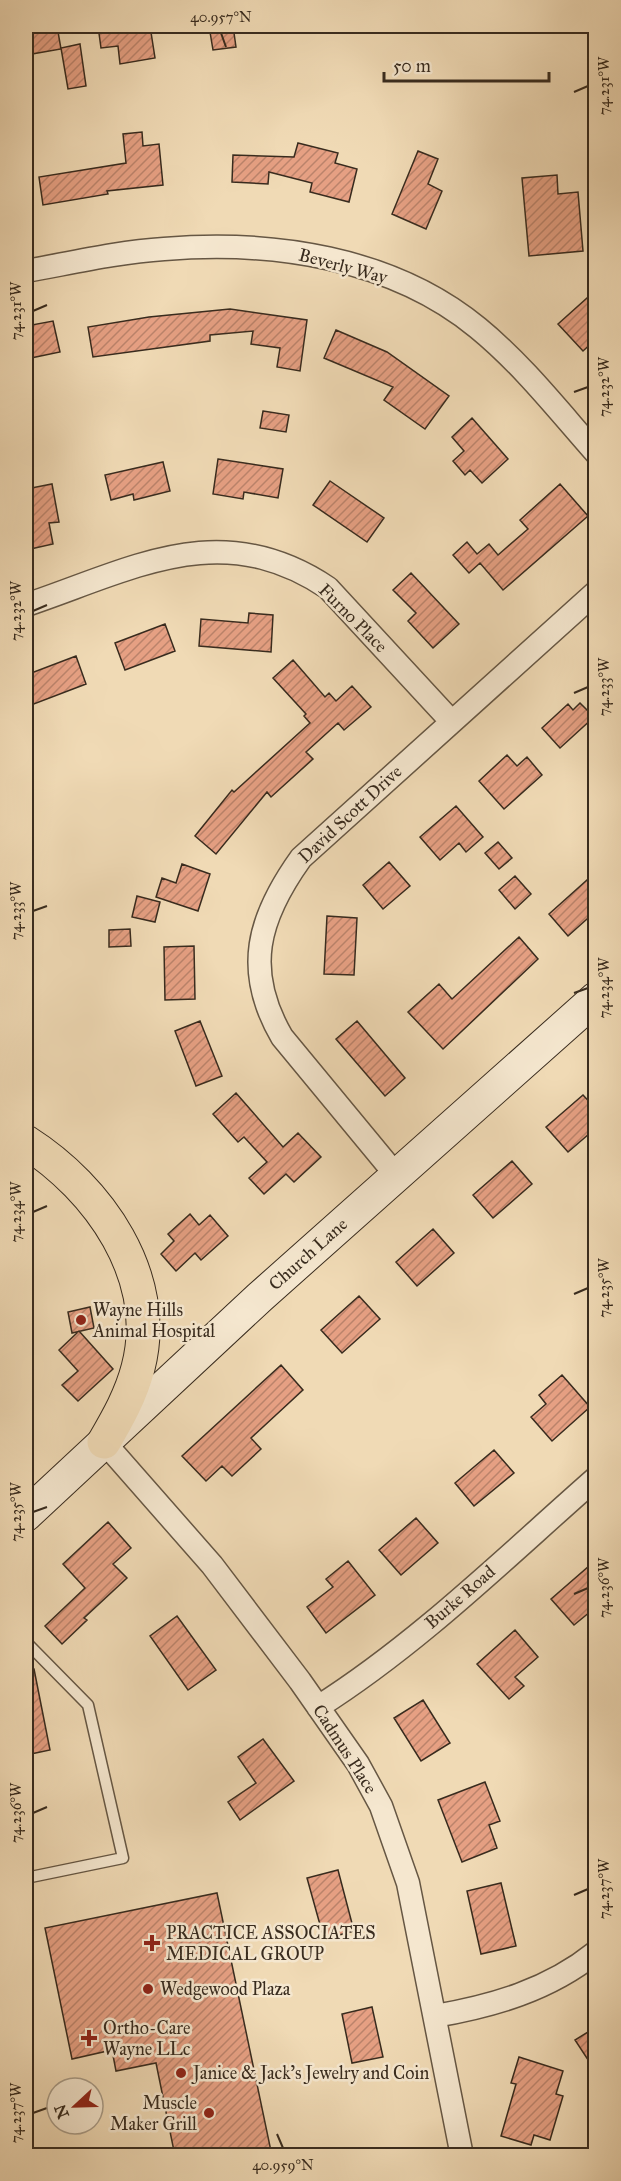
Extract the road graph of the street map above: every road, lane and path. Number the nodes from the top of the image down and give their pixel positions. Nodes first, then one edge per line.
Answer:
1 (26, 271) edge
2 (596, 453) edge
3 (596, 592) edge
4 (26, 605) edge
5 (451, 721) junction
6 (596, 998) edge
7 (26, 1142) edge
8 (396, 1175) junction
9 (104, 1442) junction
10 (596, 1478) edge
11 (26, 1515) edge
12 (26, 1642) edge
13 (318, 1707) junction
14 (26, 1878) edge
15 (596, 1952) edge
16 (435, 2016) junction
17 (462, 2156) edge

1 - 2 street, Beverly Way
3 - 5 street, David Scott Drive
4 - 5 street, Furno Place
5 - 8 street, David Scott Drive
6 - 8 street, Church Lane
7 - 9 main road
8 - 9 street, Church Lane
9 - 11 street, Church Lane
9 - 13 street, Cadmus Place
10 - 13 street, Burke Road
12 - 14 lane
13 - 16 street, Cadmus Place
15 - 16 street
16 - 17 street, Cadmus Place

